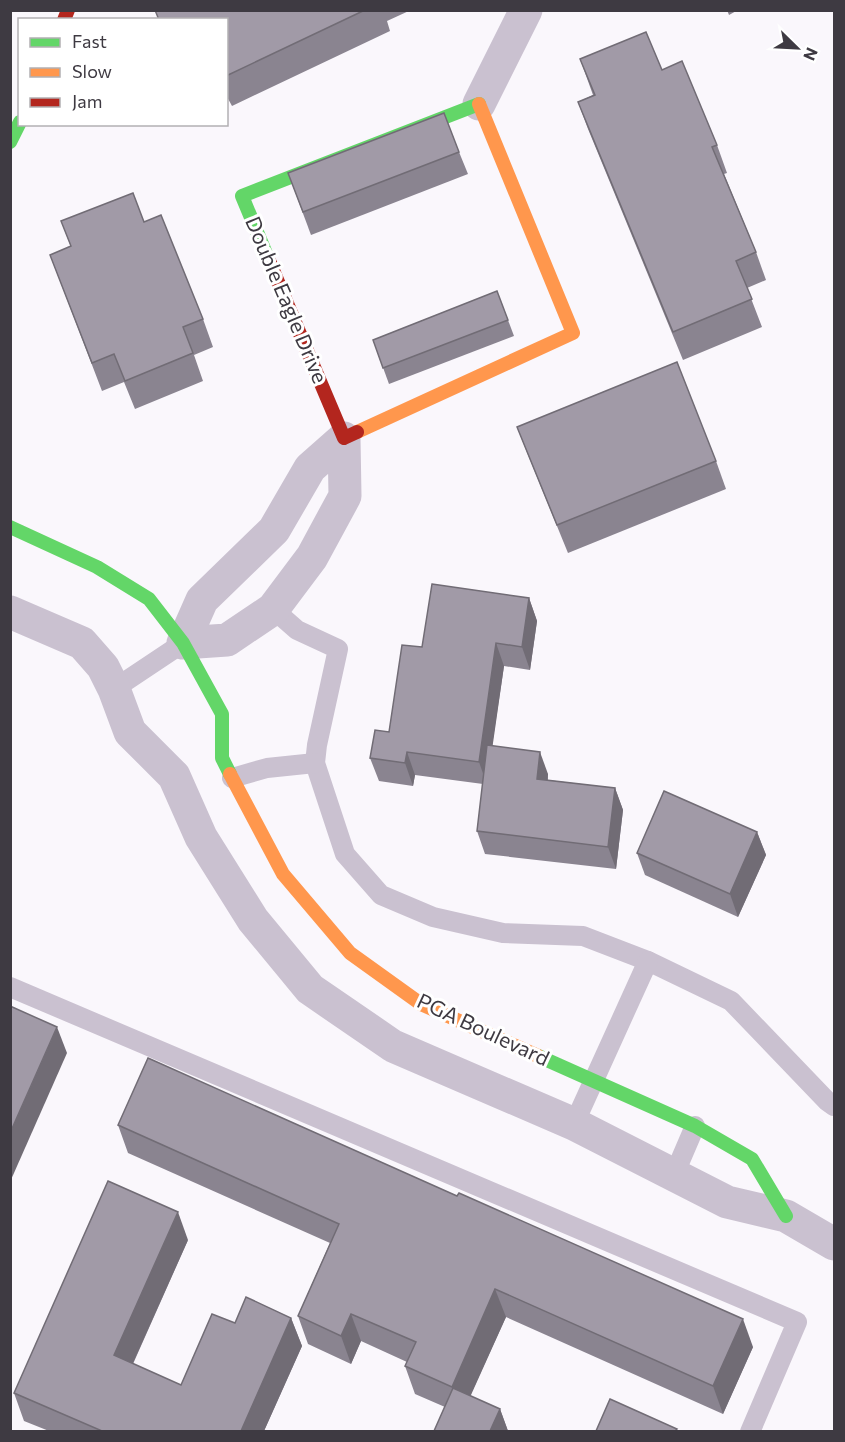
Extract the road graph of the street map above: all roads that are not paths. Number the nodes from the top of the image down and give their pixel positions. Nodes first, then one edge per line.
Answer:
1 (526, 10) edge
2 (479, 104) junction
3 (18, 126) edge
4 (10, 142) edge
5 (344, 438) junction
6 (10, 527) edge
7 (273, 609) junction
8 (10, 612) edge
9 (183, 644) junction
10 (114, 689) junction
11 (315, 763) junction
12 (232, 778) junction
13 (648, 961) junction
14 (10, 987) edge
15 (594, 1081) junction
16 (834, 1106) edge
17 (574, 1124) junction
18 (695, 1126) junction
19 (674, 1175) junction
20 (786, 1216) junction
21 (834, 1244) edge
22 (750, 1431) edge

1 - 2 street
2 - 5 street
2 - 5 street, Double Eagle Drive
3 - 4 street
5 - 7 street, Double Eagle Drive
5 - 9 street
6 - 9 street, PGA Boulevard
7 - 9 street, Double Eagle Drive
7 - 11 lane
8 - 10 street, PGA Boulevard
9 - 10 lane, Double Eagle Drive
9 - 12 street, PGA Boulevard
10 - 17 street, PGA Boulevard
11 - 12 lane
11 - 13 lane
12 - 15 street, PGA Boulevard
13 - 15 lane
13 - 16 lane
14 - 22 lane
15 - 17 lane
15 - 18 street, PGA Boulevard
17 - 19 street, PGA Boulevard
18 - 19 lane
18 - 20 street, PGA Boulevard
19 - 20 street, PGA Boulevard
20 - 21 street, PGA Boulevard

